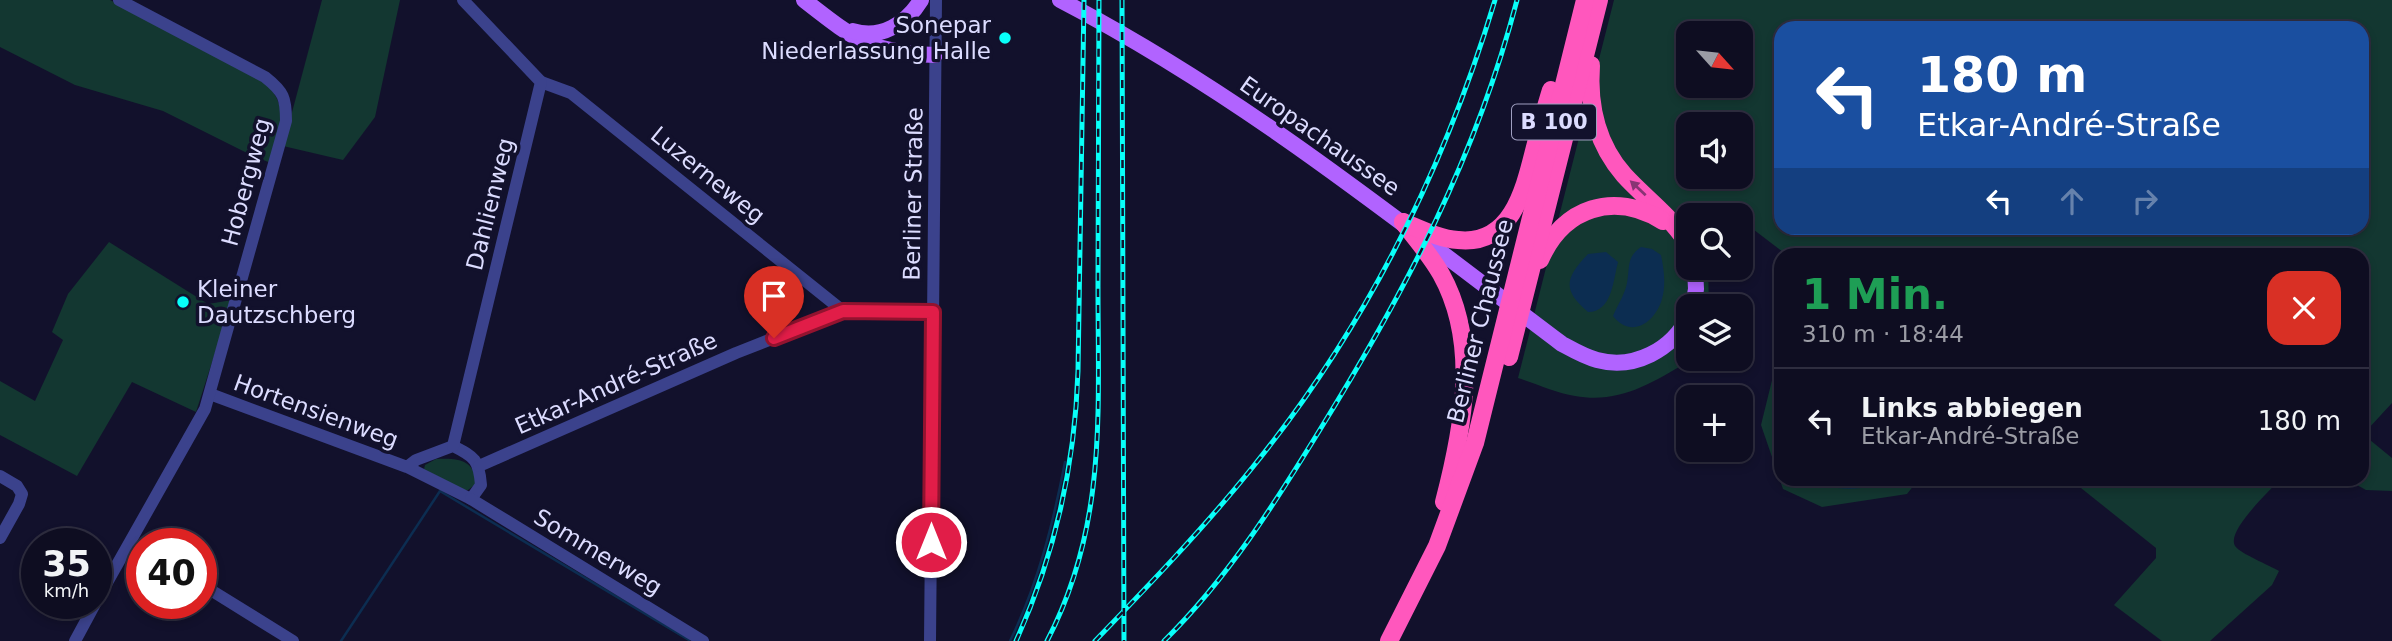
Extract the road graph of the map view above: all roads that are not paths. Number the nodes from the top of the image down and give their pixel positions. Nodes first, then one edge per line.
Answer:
1 (120, 0) edge
2 (463, 0) edge
3 (921, 0) edge
4 (936, 0) edge
5 (1591, 1) edge
6 (811, 3) edge
7 (1065, 3) edge
8 (835, 26) junction
9 (935, 55) junction
10 (541, 82) junction
11 (1402, 222) junction
12 (1676, 228) edge
13 (1676, 233) edge
14 (1438, 248) junction
15 (1525, 296) junction
16 (843, 311) junction
17 (933, 312) junction
18 (1676, 335) edge
19 (210, 394) junction
20 (453, 446) junction
21 (479, 466) junction
22 (407, 467) junction
23 (0, 477) edge
24 (471, 499) junction
25 (145, 528) edge
26 (0, 538) edge
27 (126, 560) edge
28 (1426, 569) junction
29 (112, 580) edge
30 (217, 594) edge
31 (87, 619) edge
32 (75, 641) edge
33 (293, 641) edge
34 (703, 641) edge
35 (930, 641) edge
36 (1389, 641) edge
37 (1402, 641) edge

1 - 19 street, Hobergweg
2 - 10 street
3 - 8 main road
4 - 9 street, Berliner Straße
12 -> 5 highway
5 - 14 highway
5 - 15 highway, Berliner Chaussee / B 100
5 - 28 highway, Berliner Chaussee / B 100
6 - 8 main road
7 - 11 main road, Europachaussee
8 - 9 main road
9 - 17 street, Berliner Straße
10 - 16 street, Luzerneweg
10 - 20 street, Dahlienweg
11 - 14 highway
11 - 14 highway
13 - 15 highway
14 - 18 main road
14 - 28 highway
15 - 37 highway, Berliner Chaussee / B 100
16 - 17 street, Etkar-André-Straße
16 - 21 street, Etkar-André-Straße
17 - 35 street, Berliner Straße
19 - 22 street, Hortensienweg
19 - 25 street, Hobergweg
20 - 21 street
20 - 22 street
21 - 24 street
22 - 24 street, Hortensienweg
23 - 26 street
24 - 34 street, Sommerweg
27 - 29 street, Hobergweg
28 - 36 highway, Berliner Chaussee / B 100
30 - 33 street
31 - 32 street, Hobergweg

